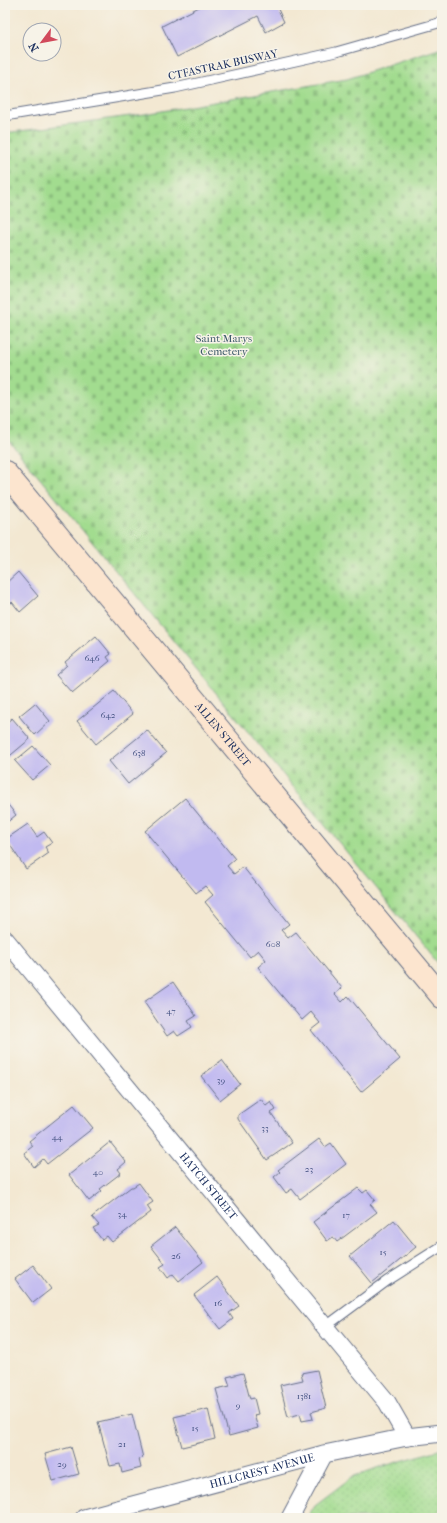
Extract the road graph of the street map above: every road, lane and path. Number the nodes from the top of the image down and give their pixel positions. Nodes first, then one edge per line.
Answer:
1 (442, 22) edge
2 (5, 116) edge
3 (5, 472) edge
4 (5, 939) edge
5 (442, 997) edge
6 (442, 1246) edge
7 (325, 1327) junction
8 (442, 1433) edge
9 (407, 1437) junction
10 (324, 1454) junction
11 (84, 1518) edge
12 (290, 1518) edge

1 - 2 lane, CTFASTRAK BUSWAY
3 - 5 main road, ALLEN STREET
4 - 7 street, HATCH STREET
6 - 7 lane
7 - 9 street, HATCH STREET
8 - 9 street, HILLCREST AVENUE
9 - 10 street, HILLCREST AVENUE
10 - 11 street, HILLCREST AVENUE
10 - 12 street

